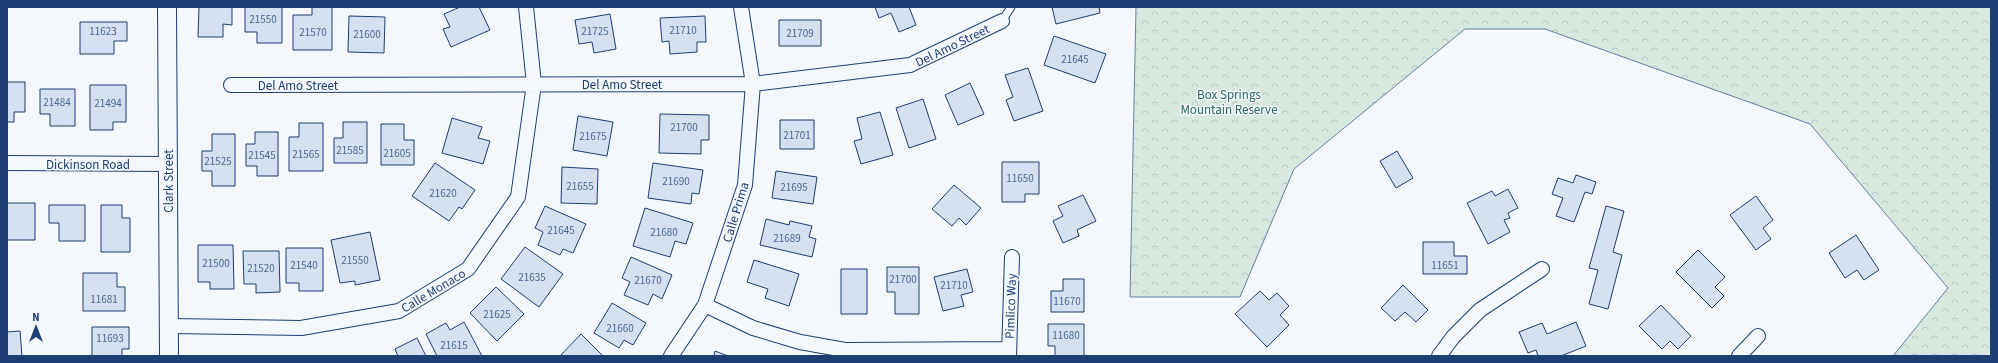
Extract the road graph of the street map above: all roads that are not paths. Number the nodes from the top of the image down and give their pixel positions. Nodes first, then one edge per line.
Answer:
1 (167, 7) edge
2 (526, 7) edge
3 (741, 7) edge
4 (1011, 7) edge
5 (1002, 21) joint
6 (534, 84) junction
7 (753, 84) junction
8 (231, 85) dead end
9 (7, 163) edge
10 (168, 164) junction
11 (1012, 257) dead end
12 (1542, 269) dead end
13 (705, 305) junction
14 (169, 326) junction
15 (1758, 336) dead end
16 (1009, 352) edge
17 (169, 356) edge
18 (671, 356) edge
19 (1439, 356) edge
20 (1739, 356) edge

1 - 10 street, Clark Street
2 - 6 street, Calle Monaco
3 - 7 street, Calle Prima
4 - 5 lane
5 - 7 street, Del Amo Street
6 - 7 street, Del Amo Street
6 - 8 street, Del Amo Street
6 - 14 street, Calle Monaco
7 - 13 street, Calle Prima
9 - 10 street, Dickinson Road
10 - 14 street, Clark Street
11 - 16 street, Pimlico Way
12 - 19 street
13 - 16 street
13 - 18 street, Calle Prima
14 - 17 street, Clark Street
15 - 20 street

